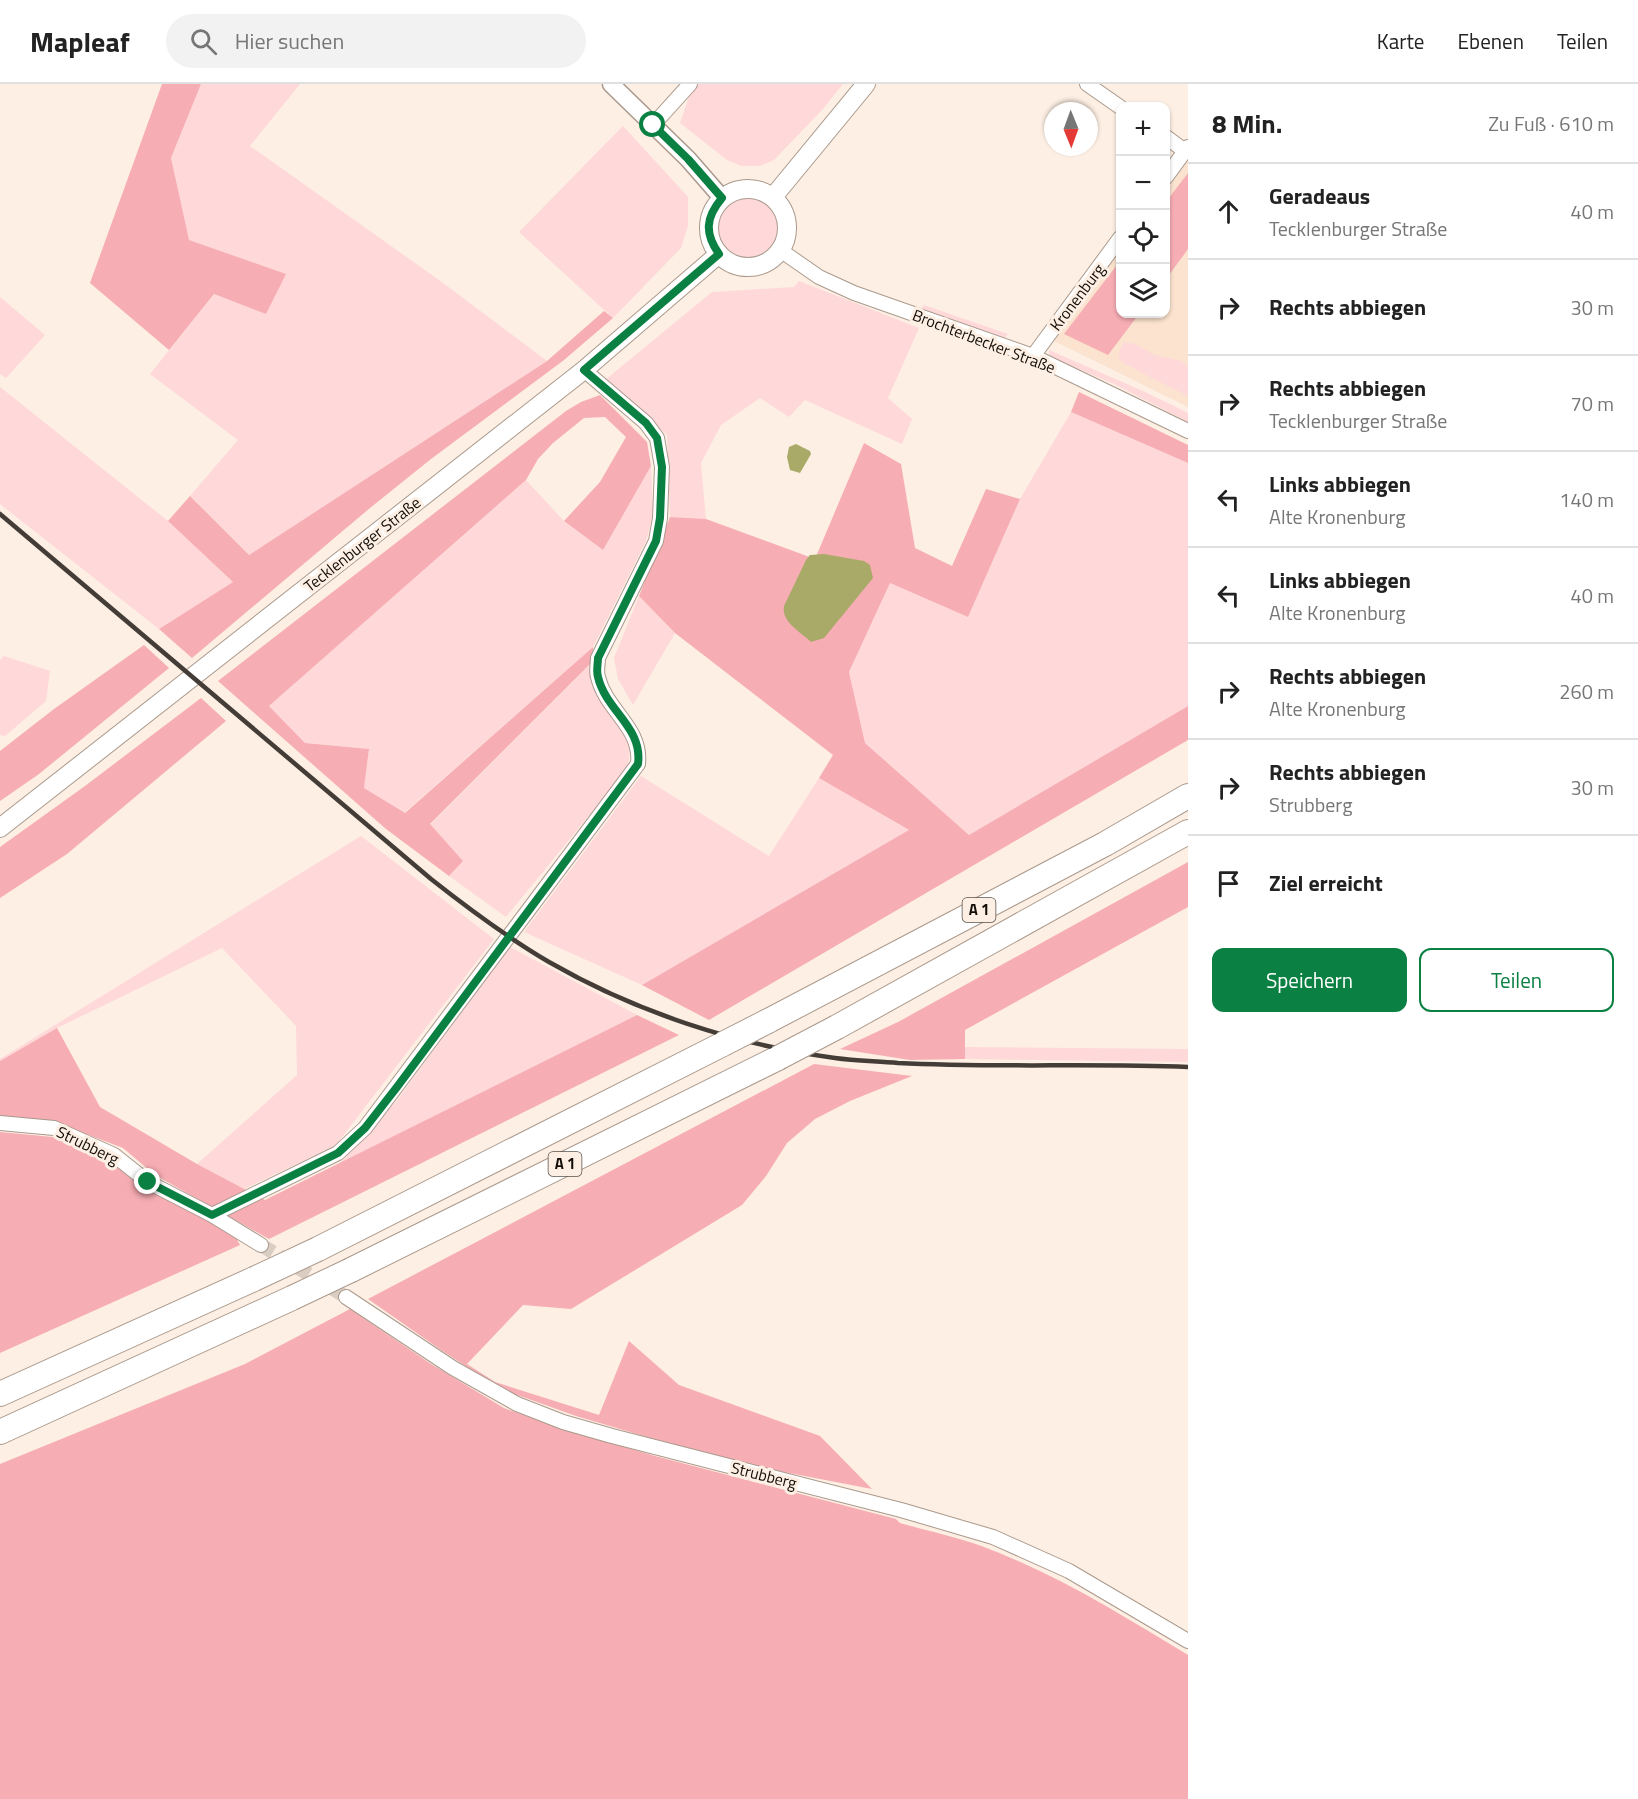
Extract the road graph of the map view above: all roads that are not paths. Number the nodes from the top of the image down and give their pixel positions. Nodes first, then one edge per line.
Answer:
1 (611, 84) edge
2 (690, 84) edge
3 (866, 84) edge
4 (1087, 84) edge
5 (1116, 104) edge
6 (653, 125) junction
7 (1170, 139) edge
8 (1187, 149) edge
9 (1170, 172) edge
10 (773, 197) junction
11 (722, 198) junction
12 (1116, 243) edge
13 (780, 250) junction
14 (719, 254) junction
15 (1033, 356) junction
16 (584, 370) junction
17 (1188, 431) edge
18 (1188, 796) edge
19 (0, 828) edge
20 (1188, 832) edge
21 (0, 1123) edge
22 (212, 1215) junction
23 (261, 1245) tunnel mouth
24 (346, 1297) tunnel mouth
25 (0, 1394) edge
26 (0, 1432) edge
27 (1188, 1641) edge

1 - 6 street
2 - 6 street
3 - 10 main road
4 - 5 street
6 - 11 street
7 - 8 street
8 - 9 street
10 - 11 main road
10 - 13 main road
11 - 14 main road
12 - 15 street, Kronenburg
13 - 14 main road
13 - 15 street, Brochterbecker Straße
14 - 16 main road, Tecklenburger Straße
15 - 17 street, Brochterbecker Straße
16 - 19 main road, Tecklenburger Straße
16 - 22 street
18 - 25 highway, A 1, bridge
20 - 26 highway, A 1, bridge
21 - 22 street, Strubberg
22 - 23 street, Strubberg
24 - 27 street, Strubberg

